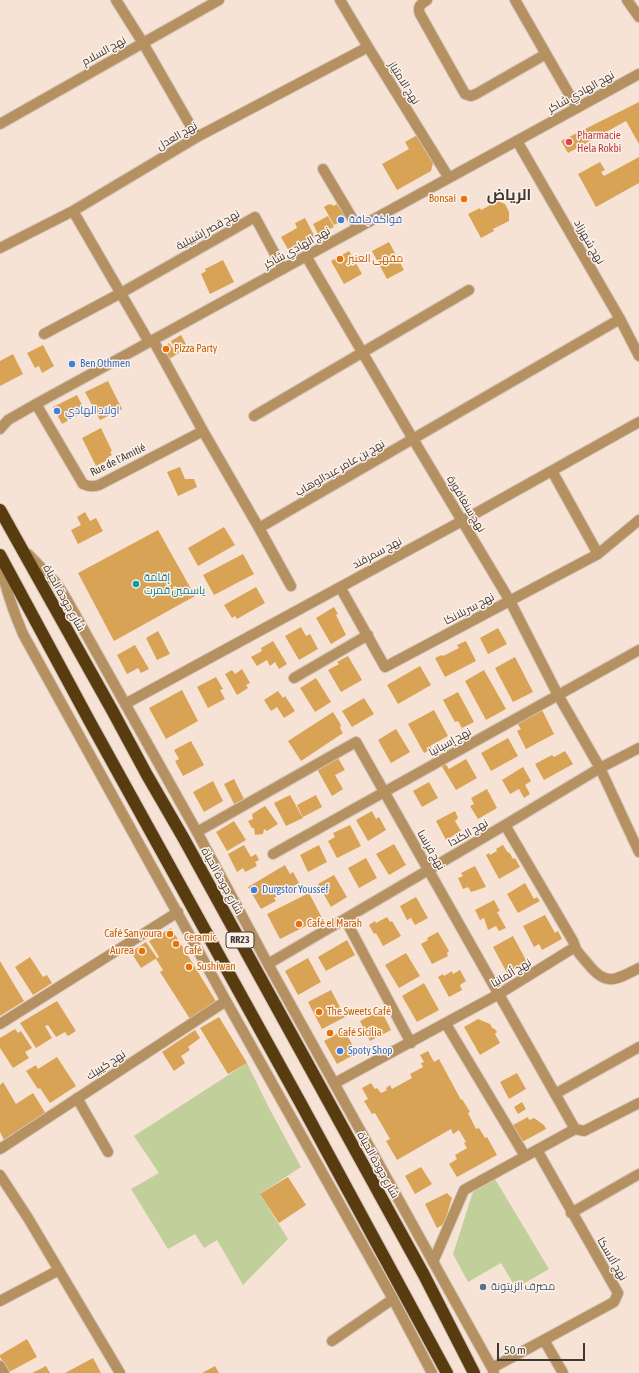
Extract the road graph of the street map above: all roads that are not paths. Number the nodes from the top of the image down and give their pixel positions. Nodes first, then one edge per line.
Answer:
1 (116, 0) edge
2 (219, 0) edge
3 (340, 0) edge
4 (427, 0) edge
5 (515, 0) edge
6 (627, 0) edge
7 (639, 17) edge
8 (143, 43) junction
9 (368, 47) junction
10 (546, 54) junction
11 (639, 74) edge
12 (577, 108) junction
13 (0, 124) edge
14 (197, 137) junction
15 (517, 141) junction
16 (323, 169) dead end
17 (449, 178) junction
18 (73, 212) junction
19 (358, 228) junction
20 (0, 248) edge
21 (306, 256) junction
22 (283, 269) junction
23 (469, 290) dead end
24 (121, 293) junction
25 (620, 319) junction
26 (44, 334) dead end
27 (151, 341) junction
28 (362, 353) junction
29 (639, 356) edge
30 (36, 404) junction
31 (254, 416) dead end
32 (4, 420) edge
33 (639, 422) edge
34 (0, 429) edge
35 (202, 430) junction
36 (413, 439) junction
37 (552, 471) junction
38 (0, 510) edge
39 (639, 520) edge
40 (462, 521) junction
41 (259, 528) junction
42 (21, 546) junction
43 (598, 554) junction
44 (0, 555) edge
45 (0, 562) edge
46 (291, 586) dead end
47 (340, 587) junction
48 (510, 601) junction
49 (368, 635) junction
50 (639, 650) edge
51 (294, 678) dead end
52 (558, 695) junction
53 (125, 704) junction
54 (639, 748) edge
55 (600, 768) junction
56 (384, 792) junction
57 (505, 825) junction
58 (197, 832) junction
59 (639, 852) edge
60 (273, 854) dead end
61 (428, 870) junction
62 (178, 912) junction
63 (346, 919) junction
64 (575, 948) junction
65 (268, 964) junction
66 (639, 968) edge
67 (499, 994) junction
68 (226, 1001) junction
69 (0, 1024) edge
70 (446, 1024) junction
71 (411, 1043) junction
72 (639, 1047) edge
73 (335, 1083) junction
74 (555, 1094) junction
75 (77, 1098) junction
76 (639, 1103) edge
77 (575, 1129) junction
78 (0, 1149) edge
79 (537, 1150) junction
80 (108, 1152) dead end
81 (525, 1156) junction
82 (0, 1174) edge
83 (639, 1174) edge
84 (571, 1213) junction
85 (433, 1262) junction
86 (59, 1270) junction
87 (393, 1299) junction
88 (0, 1301) edge
89 (544, 1340) junction
90 (332, 1341) dead end
91 (0, 1366) edge
92 (493, 1370) edge
93 (4, 1373) edge
94 (120, 1373) edge
95 (432, 1373) edge
96 (446, 1373) edge
97 (474, 1373) edge
98 (563, 1373) edge

1 - 8 street
2 - 8 street, نهج السلام
3 - 9 street, نهج الامتياز
4 - 10 street
5 - 10 street
6 - 7 street
8 - 13 street, نهج السلام
8 - 14 street
9 - 14 street, نهج العدل
9 - 17 street, نهج الامتياز
10 - 12 street
11 - 12 street, نهج الهادي شاكر
12 - 15 street, نهج الهادي شاكر
14 - 18 street, نهج العدل
15 - 17 street, نهج الهادي شاكر
15 - 25 street, نهج شهرزاد
16 - 19 street
17 - 19 street, نهج الهادي شاكر
18 - 20 street, نهج العدل
18 - 24 street
19 - 21 street, نهج الهادي شاكر
21 - 22 street, نهج الهادي شاكر
21 - 28 street, نهج سنغافورة
22 - 24 street, نهج قصر إشبيلية
22 - 27 street, نهج الهادي شاكر
23 - 28 street
24 - 26 street
24 - 27 street
25 - 29 street, نهج شهرزاد
25 - 36 street, نهج بن عامر عبدالوهاب
27 - 30 street, نهج الهادي شاكر
27 - 35 street
28 - 31 street
28 - 36 street, نهج سنغافورة
30 - 32 street, نهج الهادي شاكر
30 - 35 street, Rue de l'Amitié
32 - 34 street, نهج الهادي شاكر
33 - 37 street, نهج سمرقند
35 - 41 street
36 - 40 street, نهج سنغافورة
36 - 41 street, نهج بن عامر عبدالوهاب
37 - 40 street, نهج سمرقند
37 - 43 street
38 - 42 highway, شارع جودة الحياة / RR23
39 - 43 street, نهج سريلانكا
40 - 47 street, نهج سمرقند
40 - 48 street, نهج سنغافورة
41 - 46 street
42 - 53 street
42 - 97 highway, شارع جودة الحياة / RR23
43 - 48 street, نهج سريلانكا
44 - 96 highway, RR23
45 - 62 street
47 - 49 street, نهج سريلانكا
47 - 53 street, نهج سمرقند
48 - 49 street, نهج سريلانكا
48 - 52 street, نهج سنغافورة
49 - 51 street
50 - 52 street, نهج إسبانيا
52 - 55 street, نهج سنغافورة
52 - 56 street, نهج إسبانيا
53 - 58 street
54 - 55 street, نهج الكندا
55 - 57 street, نهج الكندا
55 - 59 street, نهج سنغافورة
56 - 58 street, نهج فرنسا
56 - 60 street, نهج إسبانيا
56 - 61 street, نهج فرنسا
57 - 61 street, نهج الكندا
57 - 64 street
58 - 65 street
61 - 63 street, نهج الكندا
61 - 67 street, نهج فرنسا
62 - 68 street
62 - 69 street
63 - 65 street, نهج الكندا
63 - 71 street
64 - 66 street
64 - 67 street, نهج ألمانيا
65 - 73 street
67 - 70 street, نهج ألمانيا
67 - 74 street, نهج فرنسا
68 - 75 street, نهج كيبيك
68 - 87 street
70 - 71 street, نهج ألمانيا
70 - 81 street
71 - 73 street, نهج ألمانيا
72 - 74 street
73 - 85 street
74 - 77 street, نهج فرنسا
75 - 78 street, نهج كيبيك
75 - 80 street
76 - 77 street
77 - 79 street
79 - 81 street
79 - 84 street, نهج ألاسكا
81 - 85 street
82 - 86 street
83 - 84 street
84 - 89 street, نهج ألاسكا
85 - 92 street
86 - 88 street
86 - 94 street
87 - 90 street
87 - 95 street
89 - 92 street, نهج ألاسكا
89 - 98 street
91 - 93 street

